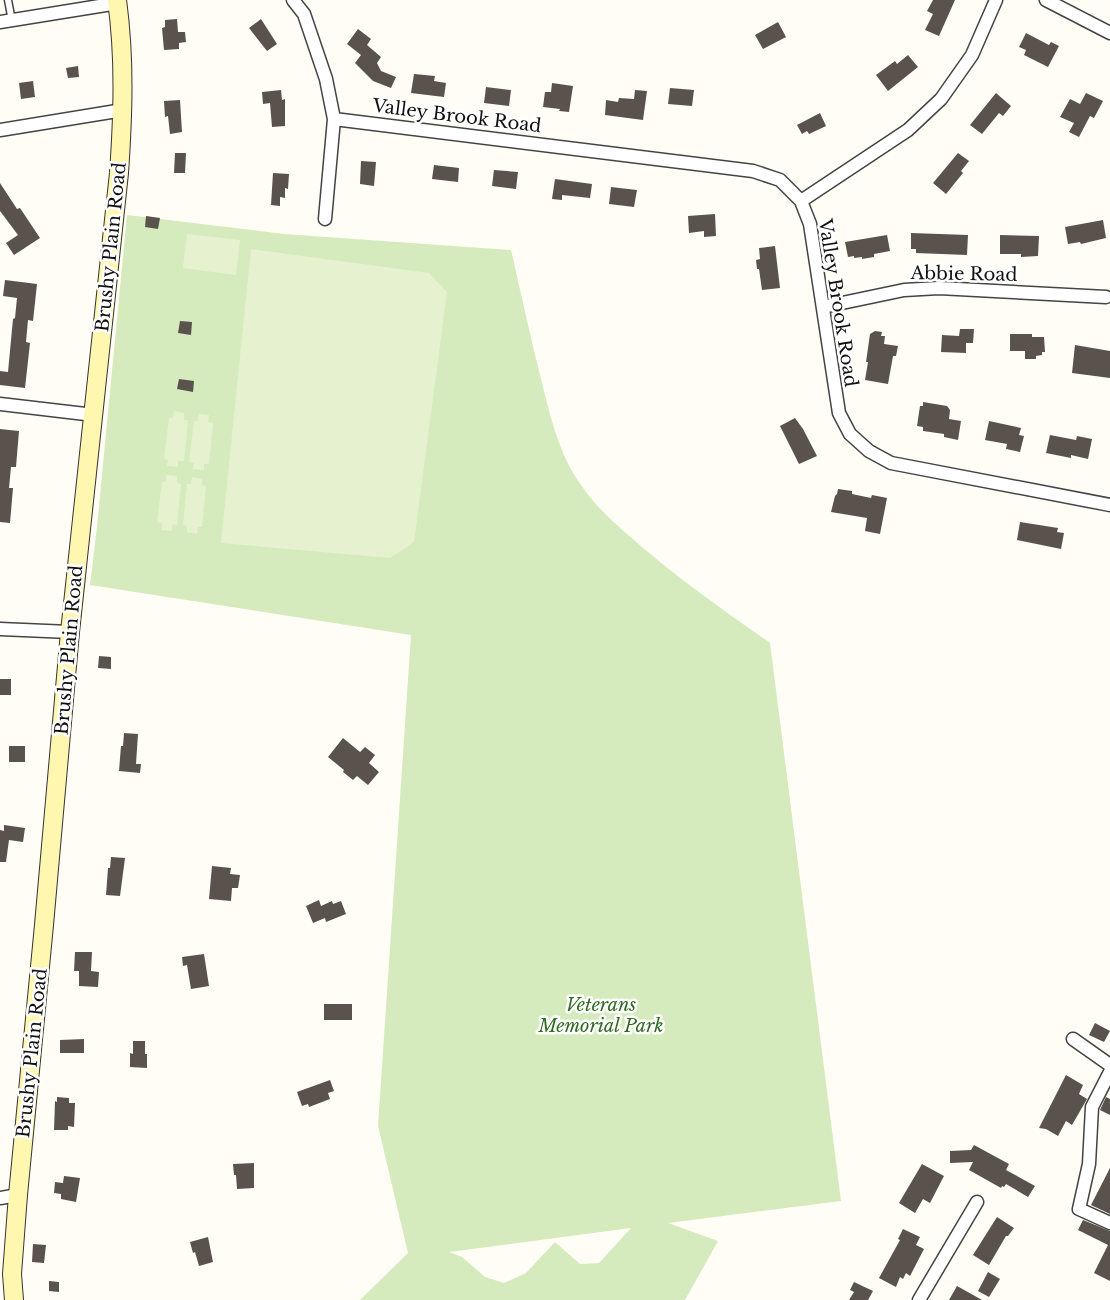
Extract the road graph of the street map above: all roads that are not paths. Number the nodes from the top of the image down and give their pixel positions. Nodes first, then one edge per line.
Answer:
1 (8, 0) edge
2 (293, 0) edge
3 (996, 0) edge
4 (1046, 0) edge
5 (118, 1) edge
6 (6, 22) edge
7 (1110, 33) edge
8 (123, 110) junction
9 (334, 119) junction
10 (0, 130) edge
11 (801, 201) junction
12 (326, 219) dead end
13 (1106, 297) dead end
14 (823, 307) junction
15 (0, 404) edge
16 (94, 415) junction
17 (1110, 505) edge
18 (0, 629) edge
19 (70, 632) junction
20 (1073, 1040) dead end
21 (1110, 1065) edge
22 (1110, 1072) edge
23 (18, 1194) junction
24 (0, 1198) edge
25 (977, 1202) dead end
26 (1110, 1223) edge
27 (14, 1300) edge
28 (919, 1300) edge

1 - 6 lane
2 - 9 street
3 - 11 street
4 - 7 street
5 - 6 street
5 - 8 main road, Brushy Plain Road
8 - 10 street
8 - 16 main road, Brushy Plain Road
9 - 11 street, Valley Brook Road
9 - 12 street
11 - 14 street, Valley Brook Road
13 - 14 street, Abbie Road
14 - 17 street, Valley Brook Road
15 - 16 street
16 - 19 main road, Brushy Plain Road
18 - 19 street
19 - 23 main road, Brushy Plain Road
20 - 21 street
22 - 26 street
23 - 24 street
23 - 27 main road, Brushy Plain Road
25 - 28 street

